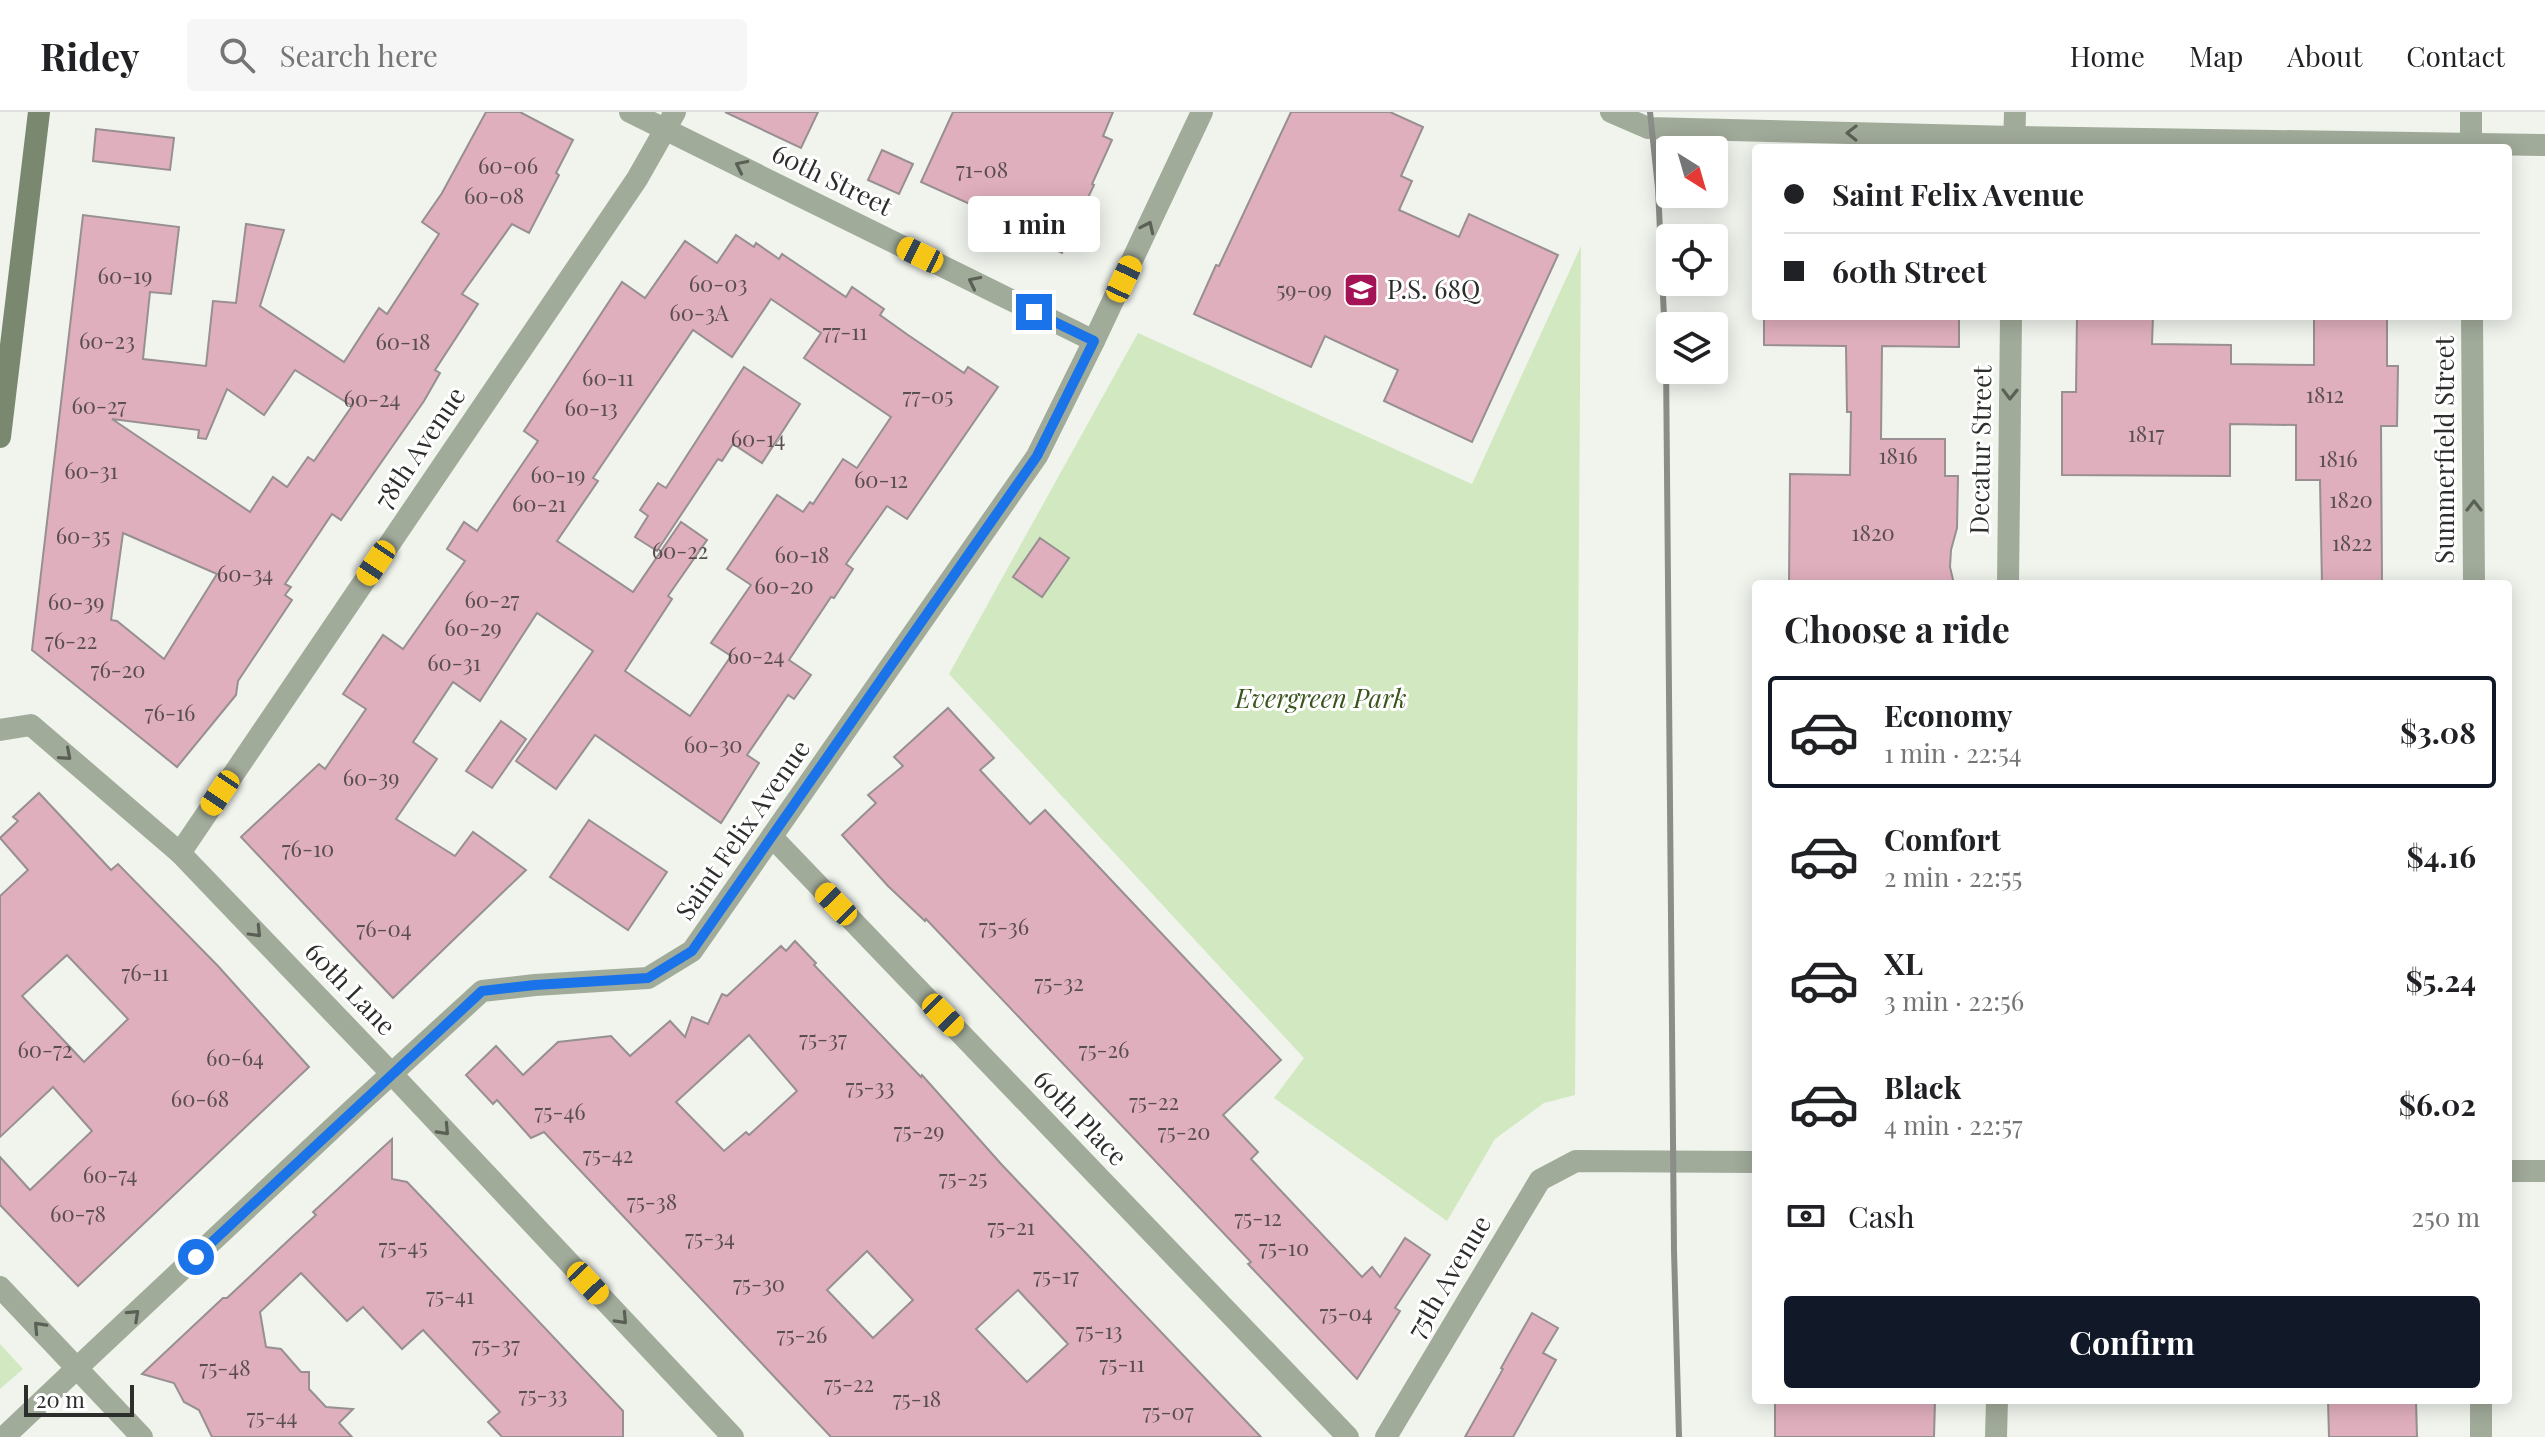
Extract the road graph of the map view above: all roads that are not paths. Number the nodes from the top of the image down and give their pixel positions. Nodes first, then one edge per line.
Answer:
1 (39, 112) edge
2 (630, 112) edge
3 (1202, 112) edge
4 (1611, 112) edge
5 (2015, 112) edge
6 (2471, 112) edge
7 (671, 120) edge
8 (2014, 143) edge
9 (2166, 144) edge
10 (2471, 144) edge
11 (2512, 145) edge
12 (2545, 145) edge
13 (2011, 320) edge
14 (2472, 320) edge
15 (1094, 341) junction
16 (0, 437) edge
17 (2008, 580) edge
18 (2474, 580) edge
19 (0, 730) edge
20 (772, 837) junction
21 (180, 853) junction
22 (391, 1073) junction
23 (1752, 1162) edge
24 (2512, 1171) edge
25 (2545, 1171) edge
26 (0, 1287) edge
27 (77, 1368) junction
28 (1997, 1404) edge
29 (2481, 1404) edge
30 (4, 1437) edge
31 (142, 1437) edge
32 (733, 1437) edge
33 (1348, 1437) edge
34 (1386, 1437) edge
35 (1996, 1437) edge
36 (2481, 1437) edge

1 - 16 main road
2 - 7 street, 60th Street
15 -> 3 street, Saint Felix Avenue
8 -> 4 street
5 - 8 street
6 - 10 street
15 -> 7 street, 60th Street
7 - 21 street, 78th Avenue
8 - 9 street
11 - 12 street
13 -> 17 street, Decatur Street
18 -> 14 street, Summerfield Street
15 - 20 street, Saint Felix Avenue
19 -> 21 street, 60th Lane
20 - 22 street, Saint Felix Avenue
20 - 33 street, 60th Place
21 -> 22 street, 60th Lane
27 -> 22 street, Saint Felix Avenue
22 -> 32 street, 60th Lane
23 - 34 street, 75th Avenue
24 - 25 street
27 -> 26 street
27 - 30 street, Saint Felix Avenue
27 - 31 street
28 - 35 street
29 - 36 street

